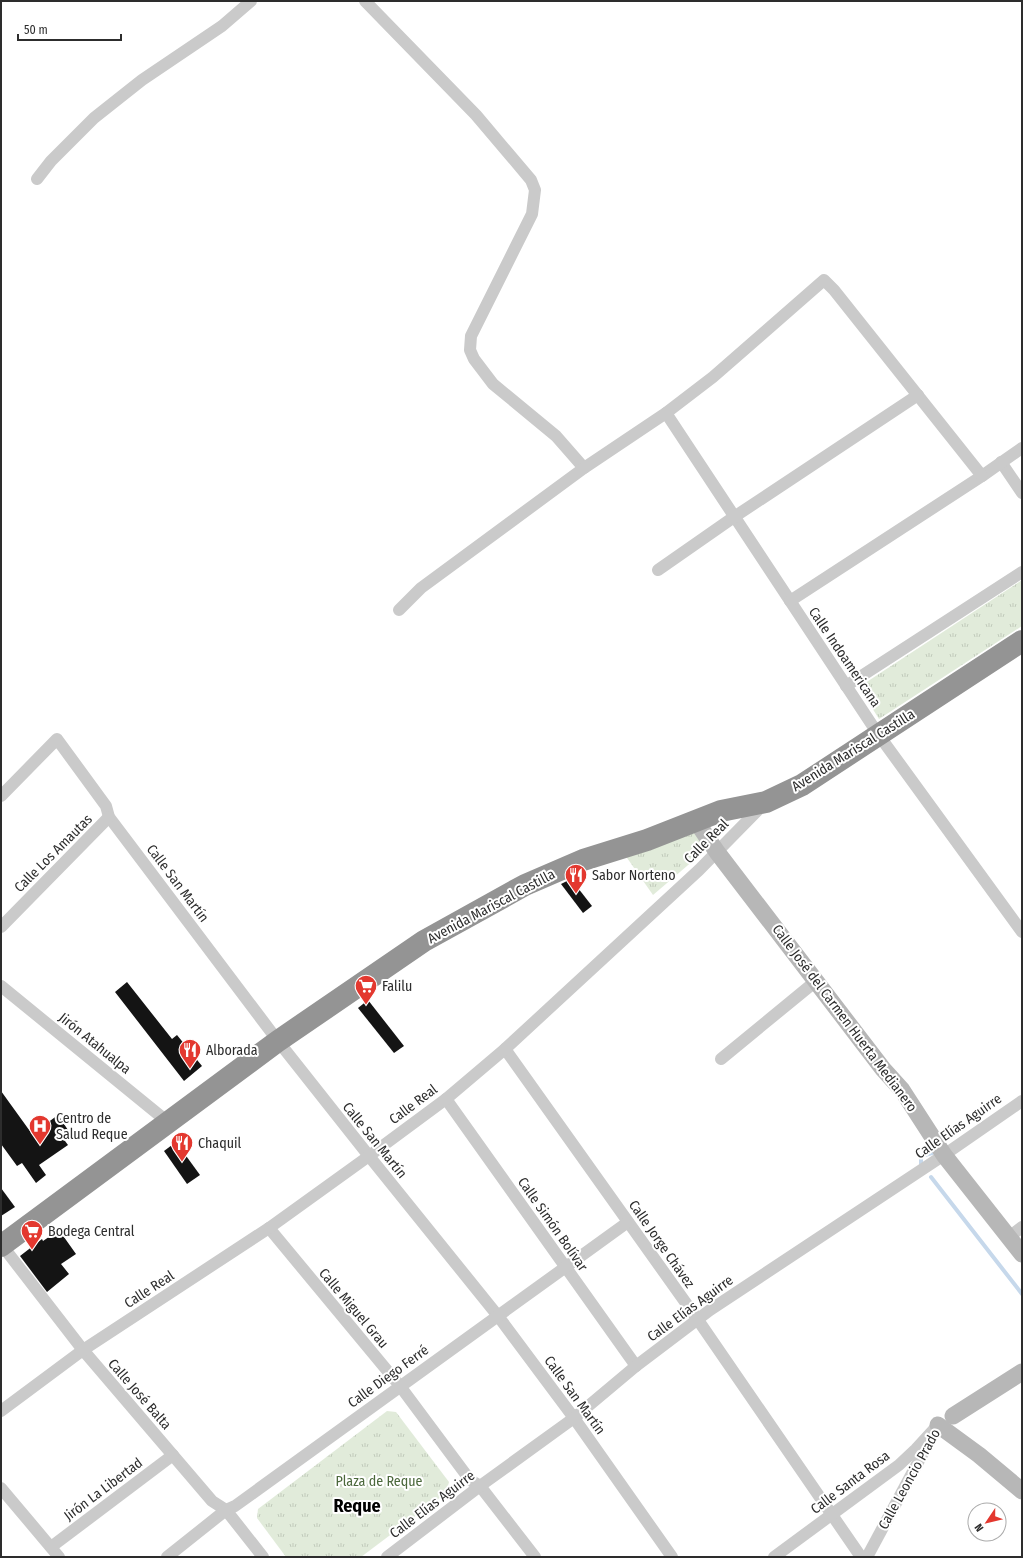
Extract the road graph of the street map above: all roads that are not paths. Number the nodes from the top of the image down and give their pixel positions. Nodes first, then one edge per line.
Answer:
1 (251, 1) edge
2 (365, 1) edge
3 (37, 179) dead end
4 (918, 395) junction
5 (666, 413) junction
6 (1022, 448) edge
7 (1001, 462) junction
8 (584, 468) junction
9 (982, 476) junction
10 (1022, 493) edge
11 (734, 517) junction
12 (658, 570) dead end
13 (1022, 572) edge
14 (790, 601) junction
15 (399, 610) dead end
16 (1022, 641) edge
17 (846, 686) junction
18 (878, 734) junction
19 (1, 796) edge
20 (766, 802) junction
21 (110, 817) junction
22 (696, 821) junction
23 (717, 852) junction
24 (1, 927) edge
25 (1022, 932) edge
26 (816, 981) junction
27 (1, 986) edge
28 (278, 1041) junction
29 (505, 1049) junction
30 (721, 1059) dead end
31 (446, 1099) junction
32 (1022, 1101) edge
33 (169, 1122) junction
34 (944, 1155) junction
35 (369, 1156) junction
36 (628, 1222) junction
37 (268, 1228) junction
38 (1015, 1232) edge
39 (1, 1245) edge
40 (1022, 1254) edge
41 (565, 1268) junction
42 (498, 1316) junction
43 (698, 1320) junction
44 (83, 1350) junction
45 (636, 1366) junction
46 (1022, 1372) edge
47 (400, 1386) junction
48 (1, 1411) edge
49 (574, 1418) junction
50 (943, 1422) junction
51 (173, 1455) junction
52 (480, 1486) junction
53 (1, 1488) edge
54 (1022, 1491) edge
55 (226, 1510) junction
56 (831, 1515) junction
57 (51, 1547) junction
58 (862, 1556) edge
59 (60, 1557) edge
60 (167, 1557) edge
61 (263, 1557) edge
62 (388, 1557) edge
63 (535, 1557) edge
64 (672, 1557) edge
65 (774, 1557) edge

1 - 3 street
2 - 8 street
4 - 5 street
4 - 9 street
4 - 11 street
5 - 8 street
5 - 11 street, Calle Indoamericana
6 - 7 street
7 - 9 street
7 - 10 street
8 - 15 street
9 - 14 street
11 - 12 street
11 - 14 street, Calle Indoamericana
13 - 17 street
14 - 17 street, Calle Indoamericana
16 - 18 highway, Avenida Mariscal Castilla
17 - 18 street, Calle Indoamericana
18 - 20 highway, Avenida Mariscal Castilla
18 - 25 street, Calle Indoamericana
19 - 21 street, Calle San Martín
20 - 22 highway, Avenida Mariscal Castilla
20 - 23 street, Calle Real
21 - 24 street, Calle Los Amautas
21 - 28 street, Calle San Martín
22 - 23 street, Calle José del Carmen Huerta Medianero
22 - 28 highway, Avenida Mariscal Castilla
23 - 26 street, Calle José del Carmen Huerta Medianero
23 - 29 street, Calle Real
26 - 30 street
26 - 34 street, Calle José del Carmen Huerta Medianero
27 - 33 street, Jirón Atahualpa
28 - 33 highway, Avenida Mariscal Castilla
28 - 35 street, Calle San Martín
29 - 31 street, Calle Real
29 - 36 street, Calle Jorge Chávez
31 - 35 street, Calle Real
31 - 41 street, Calle Simón Bolívar
32 - 34 street, Calle Elías Aguirre
33 - 39 highway, Avenida Mariscal Castilla
34 - 38 street, Calle José del Carmen Huerta Medianero
34 - 43 street, Calle Elías Aguirre
35 - 37 street, Calle Real
35 - 42 street, Calle San Martín
36 - 41 street, Calle Diego Ferré
36 - 43 street, Calle Jorge Chávez
37 - 44 street, Calle Real
37 - 47 street, Calle Miguel Grau
38 - 40 street, Calle José del Carmen Huerta Medianero
39 - 44 street, Calle José Balta
41 - 42 street, Calle Diego Ferré
41 - 45 street, Calle Simón Bolívar
42 - 47 street, Calle Diego Ferré
42 - 49 street, Calle San Martín
43 - 45 street, Calle Elías Aguirre
43 - 56 street, Calle Jorge Chávez
44 - 48 street, Calle Real
44 - 51 street, Calle José Balta
45 - 49 street, Calle Elías Aguirre
46 - 50 street, Calle Leoncio Prado
47 - 52 street, Calle Miguel Grau
47 - 55 street, Calle Diego Ferré
49 - 52 street, Calle Elías Aguirre
49 - 64 street, Calle San Martín
50 - 54 street
50 - 56 street, Calle Santa Rosa
50 - 58 street, Calle Leoncio Prado
51 - 55 street, Calle José Balta
51 - 57 street, Jirón La Libertad
52 - 62 street, Calle Elías Aguirre
52 - 63 street, Calle Miguel Grau
53 - 57 street
55 - 60 street, Calle Diego Ferré
55 - 61 street, Calle José Balta
56 - 58 street, Calle Jorge Chávez
56 - 65 street, Calle Santa Rosa
57 - 59 street

